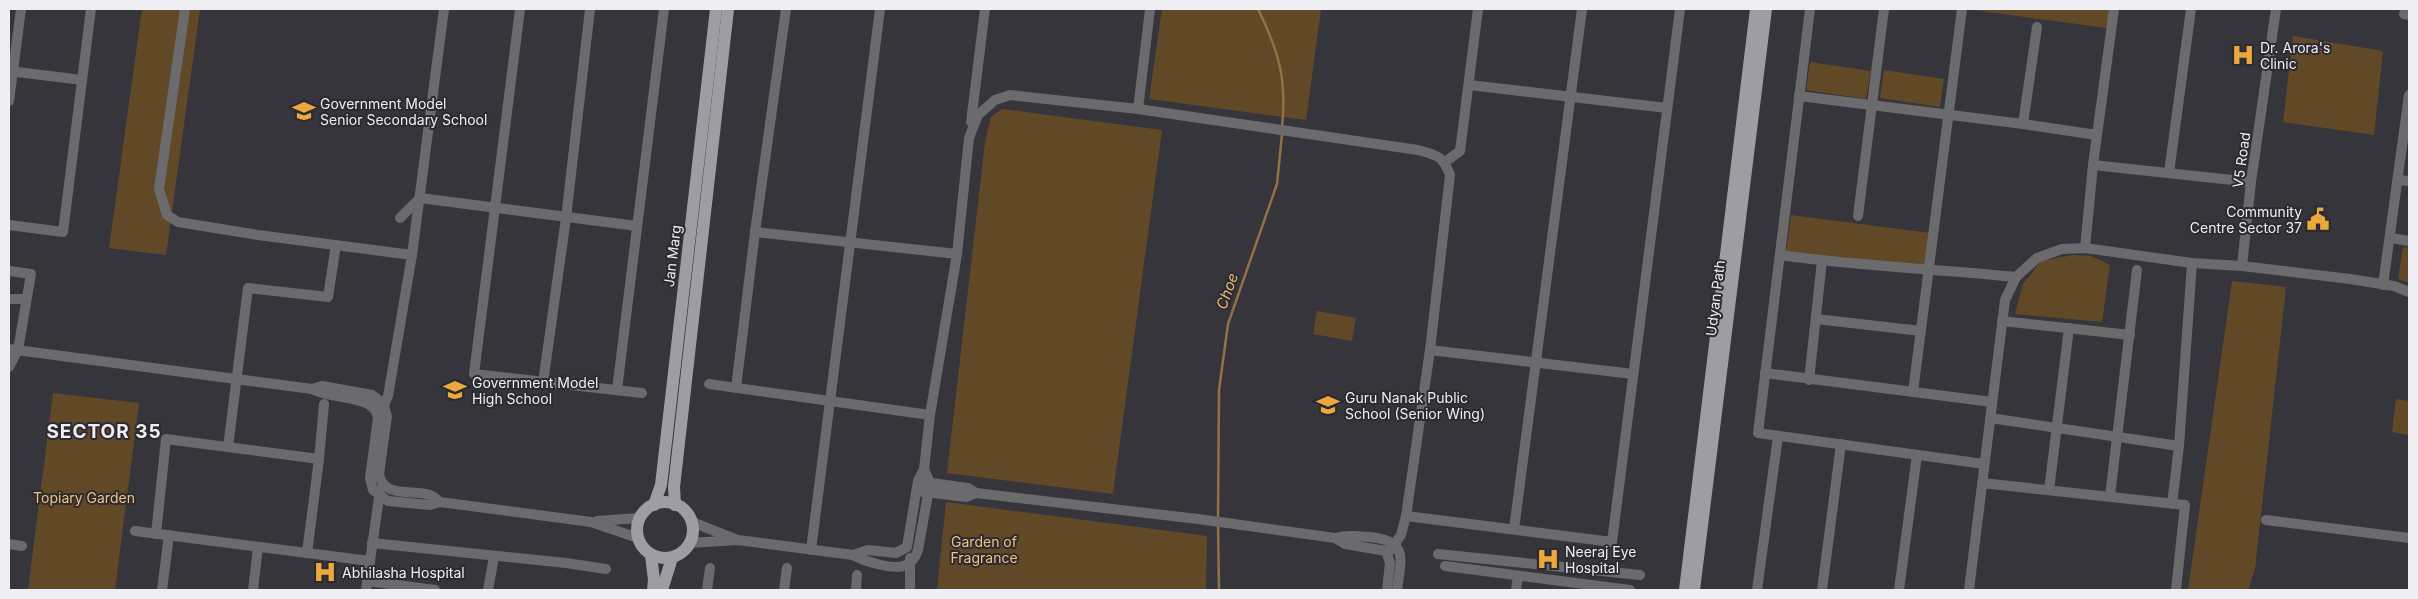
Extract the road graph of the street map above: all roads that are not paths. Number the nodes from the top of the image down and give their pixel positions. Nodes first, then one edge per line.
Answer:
1 (21, 9) edge
2 (91, 9) edge
3 (185, 9) edge
4 (444, 9) edge
5 (520, 9) edge
6 (590, 9) edge
7 (664, 9) edge
8 (716, 9) edge
9 (728, 9) edge
10 (786, 9) edge
11 (880, 9) edge
12 (984, 9) edge
13 (1150, 9) edge
14 (1478, 9) edge
15 (1582, 9) edge
16 (1680, 9) edge
17 (1756, 9) edge
18 (1766, 9) edge
19 (1810, 9) edge
20 (1884, 9) edge
21 (1962, 9) edge
22 (2114, 9) edge
23 (2191, 9) edge
24 (2276, 9) edge
25 (2037, 27) dead end
26 (11, 71) edge
27 (82, 80) junction
28 (1469, 84) junction
29 (2409, 94) edge
30 (1570, 96) junction
31 (1799, 96) junction
32 (9, 101) edge
33 (1872, 106) junction
34 (1668, 108) junction
35 (1138, 109) junction
36 (1948, 114) junction
37 (2023, 124) junction
38 (2097, 135) junction
39 (969, 138) junction
40 (1445, 162) junction
41 (2093, 165) junction
42 (2169, 173) junction
43 (2398, 180) junction
44 (2409, 181) edge
45 (2251, 182) junction
46 (420, 198) junction
47 (494, 209) junction
48 (1858, 216) dead end
49 (400, 218) dead end
50 (566, 218) junction
51 (9, 225) edge
52 (637, 226) junction
53 (755, 232) junction
54 (2391, 238) junction
55 (850, 241) junction
56 (2409, 241) edge
57 (336, 245) junction
58 (2085, 248) junction
59 (957, 254) junction
60 (412, 255) junction
61 (1780, 255) junction
62 (1822, 261) junction
63 (2192, 263) junction
64 (2242, 266) junction
65 (1928, 268) junction
66 (9, 270) edge
67 (2137, 270) dead end
68 (2016, 277) junction
69 (2383, 285) junction
70 (2409, 292) edge
71 (9, 299) edge
72 (26, 299) junction
73 (1816, 319) junction
74 (2002, 321) junction
75 (2069, 328) junction
76 (1920, 331) junction
77 (2130, 335) junction
78 (13, 349) edge
79 (1430, 350) junction
80 (1536, 361) junction
81 (9, 367) edge
82 (1765, 373) junction
83 (1633, 374) junction
84 (238, 380) junction
85 (1809, 380) junction
86 (543, 383) junction
87 (709, 384) dead end
88 (736, 388) junction
89 (617, 390) junction
90 (1913, 392) junction
91 (642, 393) dead end
92 (829, 402) junction
93 (1992, 402) junction
94 (324, 404) dead end
95 (381, 408) junction
96 (930, 415) junction
97 (1990, 418) junction
98 (2057, 428) junction
99 (1778, 436) junction
100 (2117, 436) junction
101 (1841, 444) junction
102 (2179, 446) junction
103 (228, 447) junction
104 (1917, 455) junction
105 (319, 459) junction
106 (1984, 464) junction
107 (924, 469) junction
108 (382, 482) junction
109 (1982, 483) junction
110 (918, 486) junction
111 (929, 488) junction
112 (2049, 490) junction
113 (379, 495) junction
114 (2110, 496) junction
115 (440, 502) junction
116 (2172, 504) junction
117 (654, 505) junction
118 (675, 505) junction
119 (1406, 516) junction
120 (640, 518) junction
121 (2266, 520) dead end
122 (591, 522) junction
123 (692, 522) junction
124 (1514, 529) junction
125 (136, 531) dead end
126 (156, 534) junction
127 (169, 535) junction
128 (638, 538) junction
129 (1335, 538) junction
130 (2409, 538) edge
131 (738, 540) junction
132 (372, 543) junction
133 (690, 543) junction
134 (9, 544) edge
135 (1396, 545) junction
136 (22, 546) dead end
137 (258, 547) junction
138 (906, 548) junction
139 (811, 550) junction
140 (307, 553) junction
141 (1388, 553) junction
142 (1438, 554) dead end
143 (651, 555) junction
144 (853, 555) junction
145 (494, 556) junction
146 (672, 558) junction
147 (370, 561) junction
148 (911, 562) junction
149 (1445, 566) dead end
150 (710, 568) dead end
151 (787, 568) dead end
152 (606, 569) dead end
153 (1583, 570) junction
154 (857, 575) dead end
155 (1640, 575) dead end
156 (1518, 576) junction
157 (367, 586) edge
158 (1582, 587) edge
159 (162, 590) edge
160 (253, 590) edge
161 (435, 590) edge
162 (488, 590) edge
163 (653, 590) edge
164 (662, 590) edge
165 (707, 590) edge
166 (784, 590) edge
167 (856, 590) edge
168 (910, 590) edge
169 (1387, 590) edge
170 (1397, 590) edge
171 (1516, 590) edge
172 (1630, 590) edge
173 (1685, 590) edge
174 (1694, 590) edge
175 (1757, 590) edge
176 (1822, 590) edge
177 (1899, 590) edge
178 (1968, 590) edge
179 (2176, 590) edge

1 - 26 street
2 - 27 street
3 - 57 street
4 - 46 street
5 - 47 street
6 - 50 street
7 - 52 street
8 - 117 main road, Jan Marg
9 - 118 main road, Jan Marg
10 - 53 street
11 - 55 street
12 - 39 street
13 - 35 street
14 - 28 street
15 - 30 street
16 - 34 street
17 - 173 main road, Udyan Path
18 - 174 main road, Udyan Path
19 - 31 street
20 - 33 street
21 - 36 street
22 - 38 street
23 - 42 street
24 - 45 street, V5 Road
25 - 37 street
26 - 27 street
26 - 32 street
27 - 51 street
28 - 30 street
28 - 40 street
29 - 43 street
30 - 34 street
30 - 80 street
31 - 33 street
31 - 61 street
33 - 36 street
33 - 48 street
34 - 83 street
35 - 39 street
35 - 40 street
36 - 37 street
36 - 65 street
37 - 38 street
38 - 41 street
39 - 59 street
40 - 79 street
41 - 42 street
41 - 58 street
42 - 45 street
43 - 44 street
43 - 54 street
45 - 64 street, V5 Road
46 - 47 street
46 - 49 street
46 - 60 street
47 - 50 street
47 - 86 street
50 - 52 street
50 - 86 street
52 - 89 street
53 - 55 street
53 - 88 street
54 - 56 street
54 - 69 street
55 - 59 street
55 - 92 street
57 - 60 street
57 - 84 street
58 - 63 street
58 - 68 street
59 - 96 street
60 - 95 street
61 - 62 street
61 - 82 street
62 - 65 street
62 - 73 street
63 - 64 street
63 - 102 street
64 - 69 street
65 - 68 street
65 - 76 street
66 - 72 street
67 - 77 street
68 - 74 street
69 - 70 street
71 - 72 street
72 - 78 street
73 - 76 street
73 - 85 street
74 - 75 street
74 - 93 street
75 - 77 street
75 - 98 street
76 - 90 street
77 - 100 street
78 - 81 street
78 - 84 street
79 - 80 street
79 - 119 street
80 - 83 street
80 - 124 street
82 - 85 street
82 - 99 street
83 - 124 street
84 - 95 street
84 - 103 street
85 - 90 street
86 - 89 street
87 - 88 street
88 - 92 street
89 - 91 street
90 - 93 street
92 - 96 street
92 - 139 street
93 - 97 street
94 - 105 street
95 - 108 street
95 - 113 street
96 - 107 street
97 - 98 street
97 - 106 street
98 - 100 street
98 - 112 street
99 - 101 street
99 - 175 street
100 - 102 street
100 - 114 street
101 - 104 street
101 - 176 street
102 - 116 street
103 - 105 street
103 - 126 street
104 - 106 street
104 - 177 street
105 - 140 street
106 - 109 street
107 - 110 street
107 - 111 street
108 - 113 street
108 - 115 street
109 - 112 street
109 - 178 street
110 - 111 street
110 - 138 street
111 - 129 street
111 - 148 street
112 - 114 street
113 - 115 street
113 - 132 street
114 - 116 street
115 - 122 street
116 - 179 street
117 - 118 main road
117 - 120 main road
118 - 123 main road
119 - 124 street
119 - 135 street
120 - 122 street
120 - 128 main road
121 - 130 street
122 - 128 street
123 - 131 street
123 - 133 main road
125 - 126 street
126 - 127 street
127 - 137 street
127 - 159 street
128 - 143 main road
129 - 135 street
129 - 141 street
131 - 133 street
131 - 139 street
132 - 145 street
132 - 147 street
133 - 146 main road
134 - 136 street
135 - 141 street
135 - 170 street
137 - 140 street
137 - 160 street
138 - 144 street
138 - 148 street
139 - 144 street
140 - 147 street
141 - 169 street
142 - 153 street
143 - 146 main road
143 - 163 main road
144 - 148 street
145 - 152 street
145 - 162 street
146 - 164 main road
147 - 157 street
148 - 168 street
149 - 156 street
150 - 165 street
151 - 166 street
153 - 155 street
153 - 158 street
154 - 167 street
156 - 158 street
156 - 171 street
157 - 161 street
158 - 172 street

